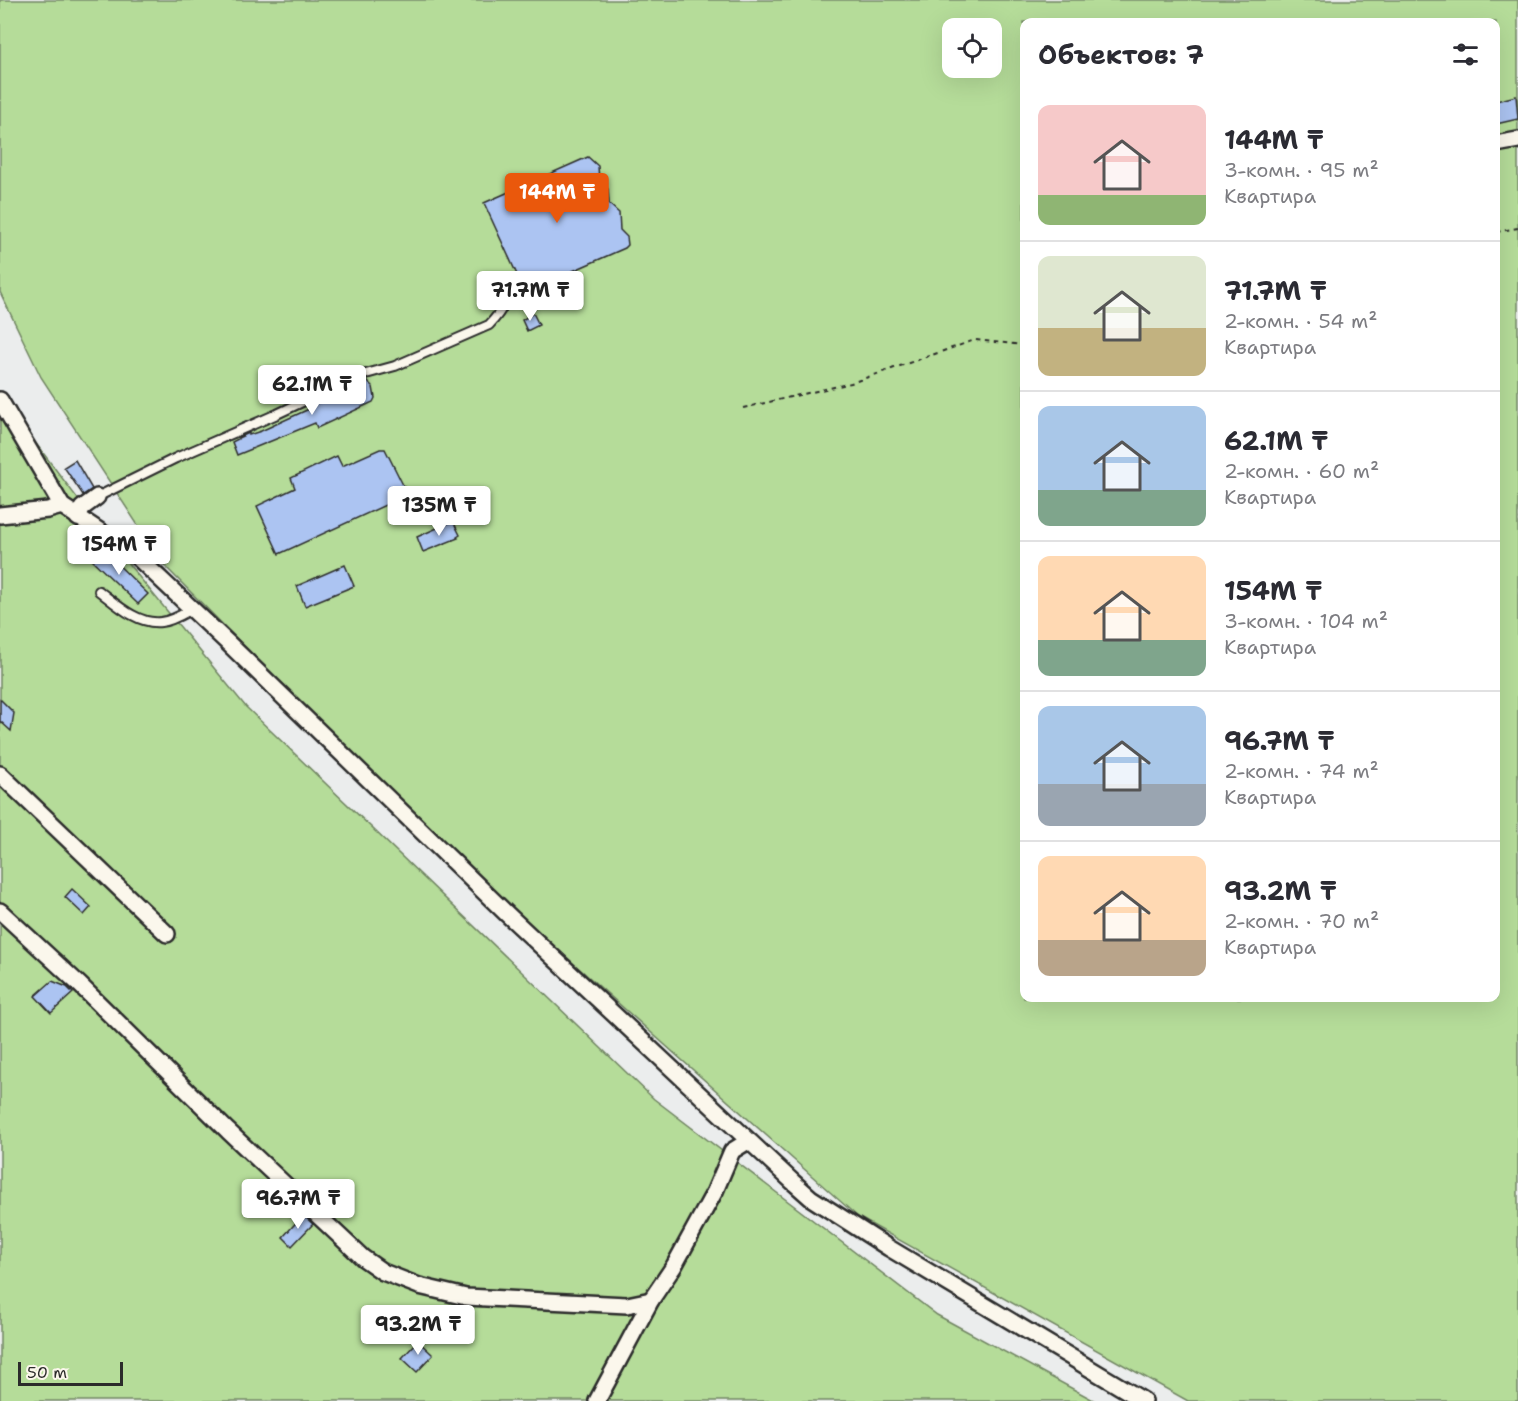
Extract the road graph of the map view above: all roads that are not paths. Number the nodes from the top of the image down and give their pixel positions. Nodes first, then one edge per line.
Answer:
1 (1518, 140) edge
2 (1500, 143) edge
3 (508, 279) dead end
4 (0, 400) edge
5 (97, 497) joint
6 (62, 506) junction
7 (0, 515) edge
8 (78, 518) junction
9 (99, 591) dead end
10 (192, 609) junction
11 (0, 774) edge
12 (0, 911) edge
13 (167, 934) dead end
14 (748, 1141) junction
15 (651, 1300) junction
16 (597, 1401) edge
17 (1144, 1401) edge

1 - 2 street
3 - 5 lane
4 - 6 street
5 - 8 street
6 - 7 street
6 - 8 street
8 - 10 street
9 - 10 lane
10 - 14 street
11 - 13 street
12 - 15 street
14 - 15 street
14 - 17 street
15 - 16 street

